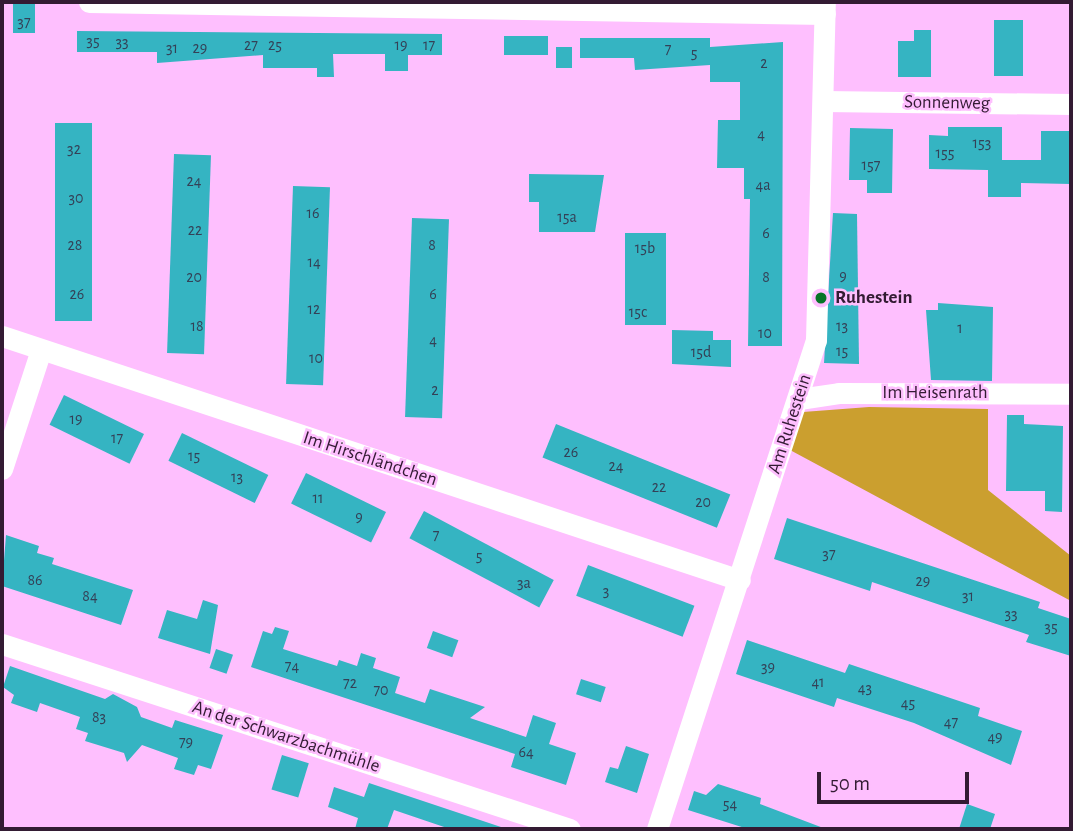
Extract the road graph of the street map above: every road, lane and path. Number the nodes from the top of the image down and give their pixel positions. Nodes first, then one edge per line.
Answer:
1 (89, 2) edge
2 (825, 8) edge
3 (823, 101) junction
4 (1071, 104) edge
5 (2, 336) edge
6 (41, 350) junction
7 (1071, 394) edge
8 (799, 399) junction
9 (2, 469) edge
10 (740, 580) junction
11 (2, 644) edge
12 (570, 829) edge
13 (657, 829) edge

1 - 2 street
2 - 3 street, Am Ruhestein
3 - 4 street, Sonnenweg
3 - 8 street, Am Ruhestein
5 - 6 street, Im Hirschländchen
6 - 9 street
6 - 10 street, Im Hirschländchen
7 - 8 street, Im Heisenrath
8 - 10 street, Am Ruhestein
10 - 13 street, Am Ruhestein
11 - 12 street, An der Schwarzbachmühle

